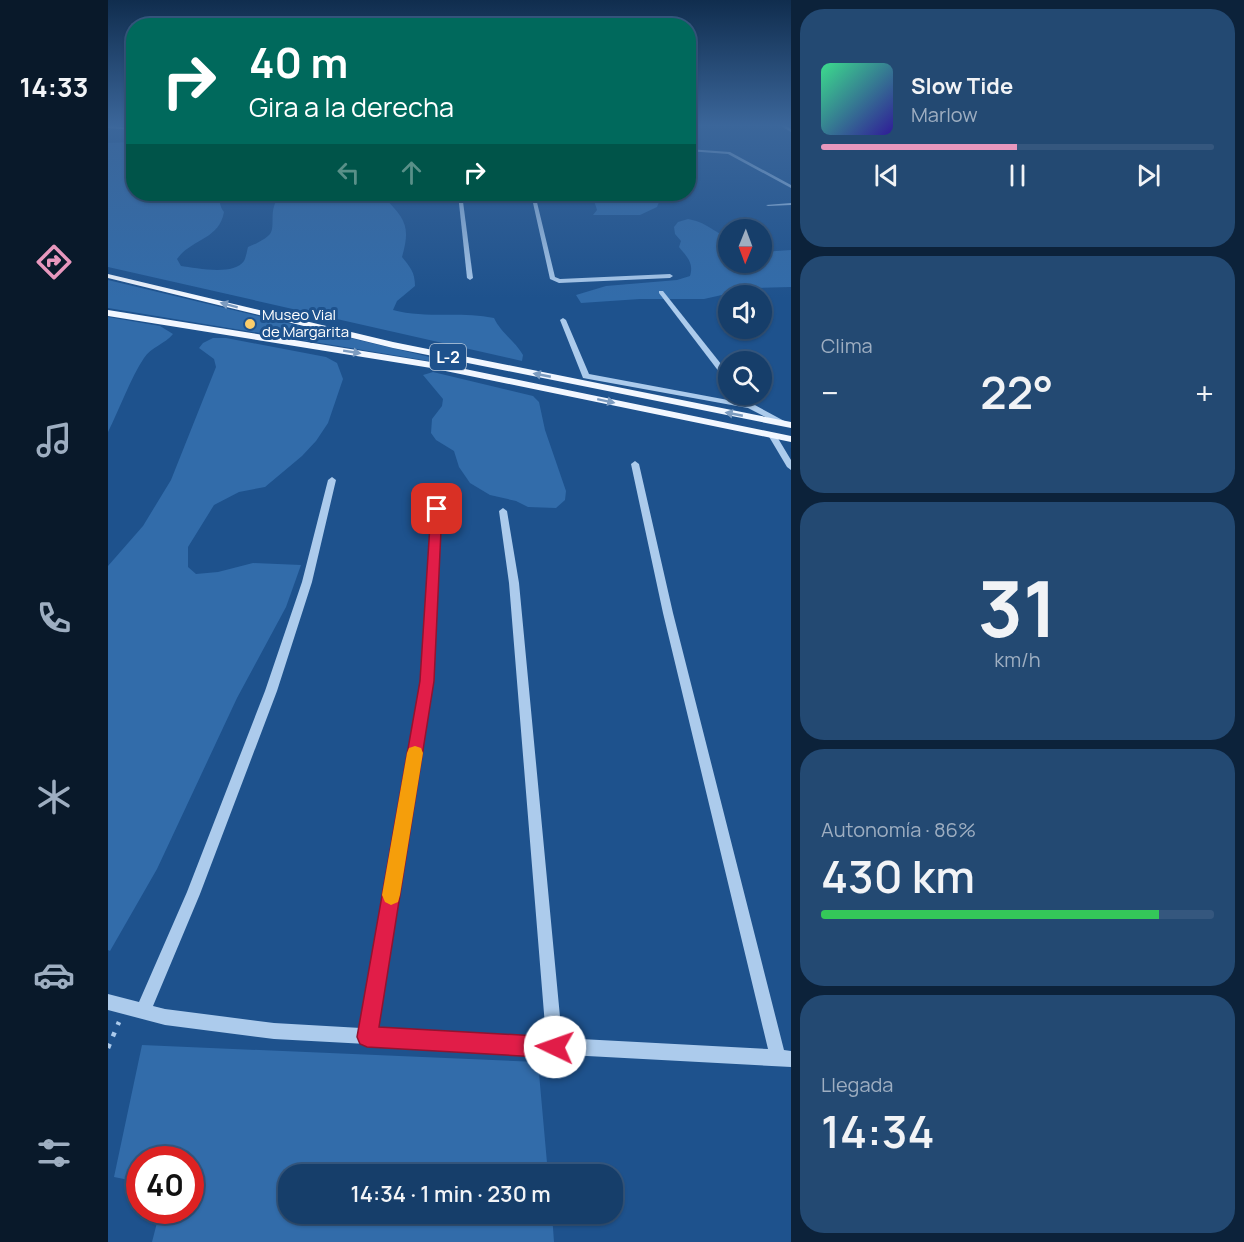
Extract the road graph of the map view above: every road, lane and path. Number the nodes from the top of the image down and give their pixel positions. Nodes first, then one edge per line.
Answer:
1 (461, 201) edge
2 (535, 201) edge
3 (791, 204) edge
4 (768, 205) dead end
5 (108, 276) edge
6 (670, 276) dead end
7 (470, 278) dead end
8 (661, 292) dead end
9 (108, 313) edge
10 (563, 320) dead end
11 (718, 365) edge
12 (750, 406) joint
13 (789, 425) edge
14 (772, 435) junction
15 (791, 439) edge
16 (635, 464) dead end
17 (791, 466) edge
18 (332, 480) dead end
19 (438, 486) dead end
20 (503, 511) dead end
21 (108, 1002) edge
22 (126, 1007) junction
23 (143, 1011) junction
24 (367, 1037) junction
25 (555, 1047) junction
26 (108, 1048) edge
27 (784, 1059) edge

1 - 7 street
2 - 6 street
3 - 4 street
13 -> 5 main road, L-2
8 - 11 street
9 -> 14 main road, L-2
10 - 12 street
12 - 13 street
14 - 15 main road, L-2
14 - 17 street
16 - 27 street
18 - 23 street
19 - 24 street
20 - 25 street
21 - 22 street
22 - 23 street
22 - 26 path
23 - 24 street
24 - 25 street
25 - 27 street

